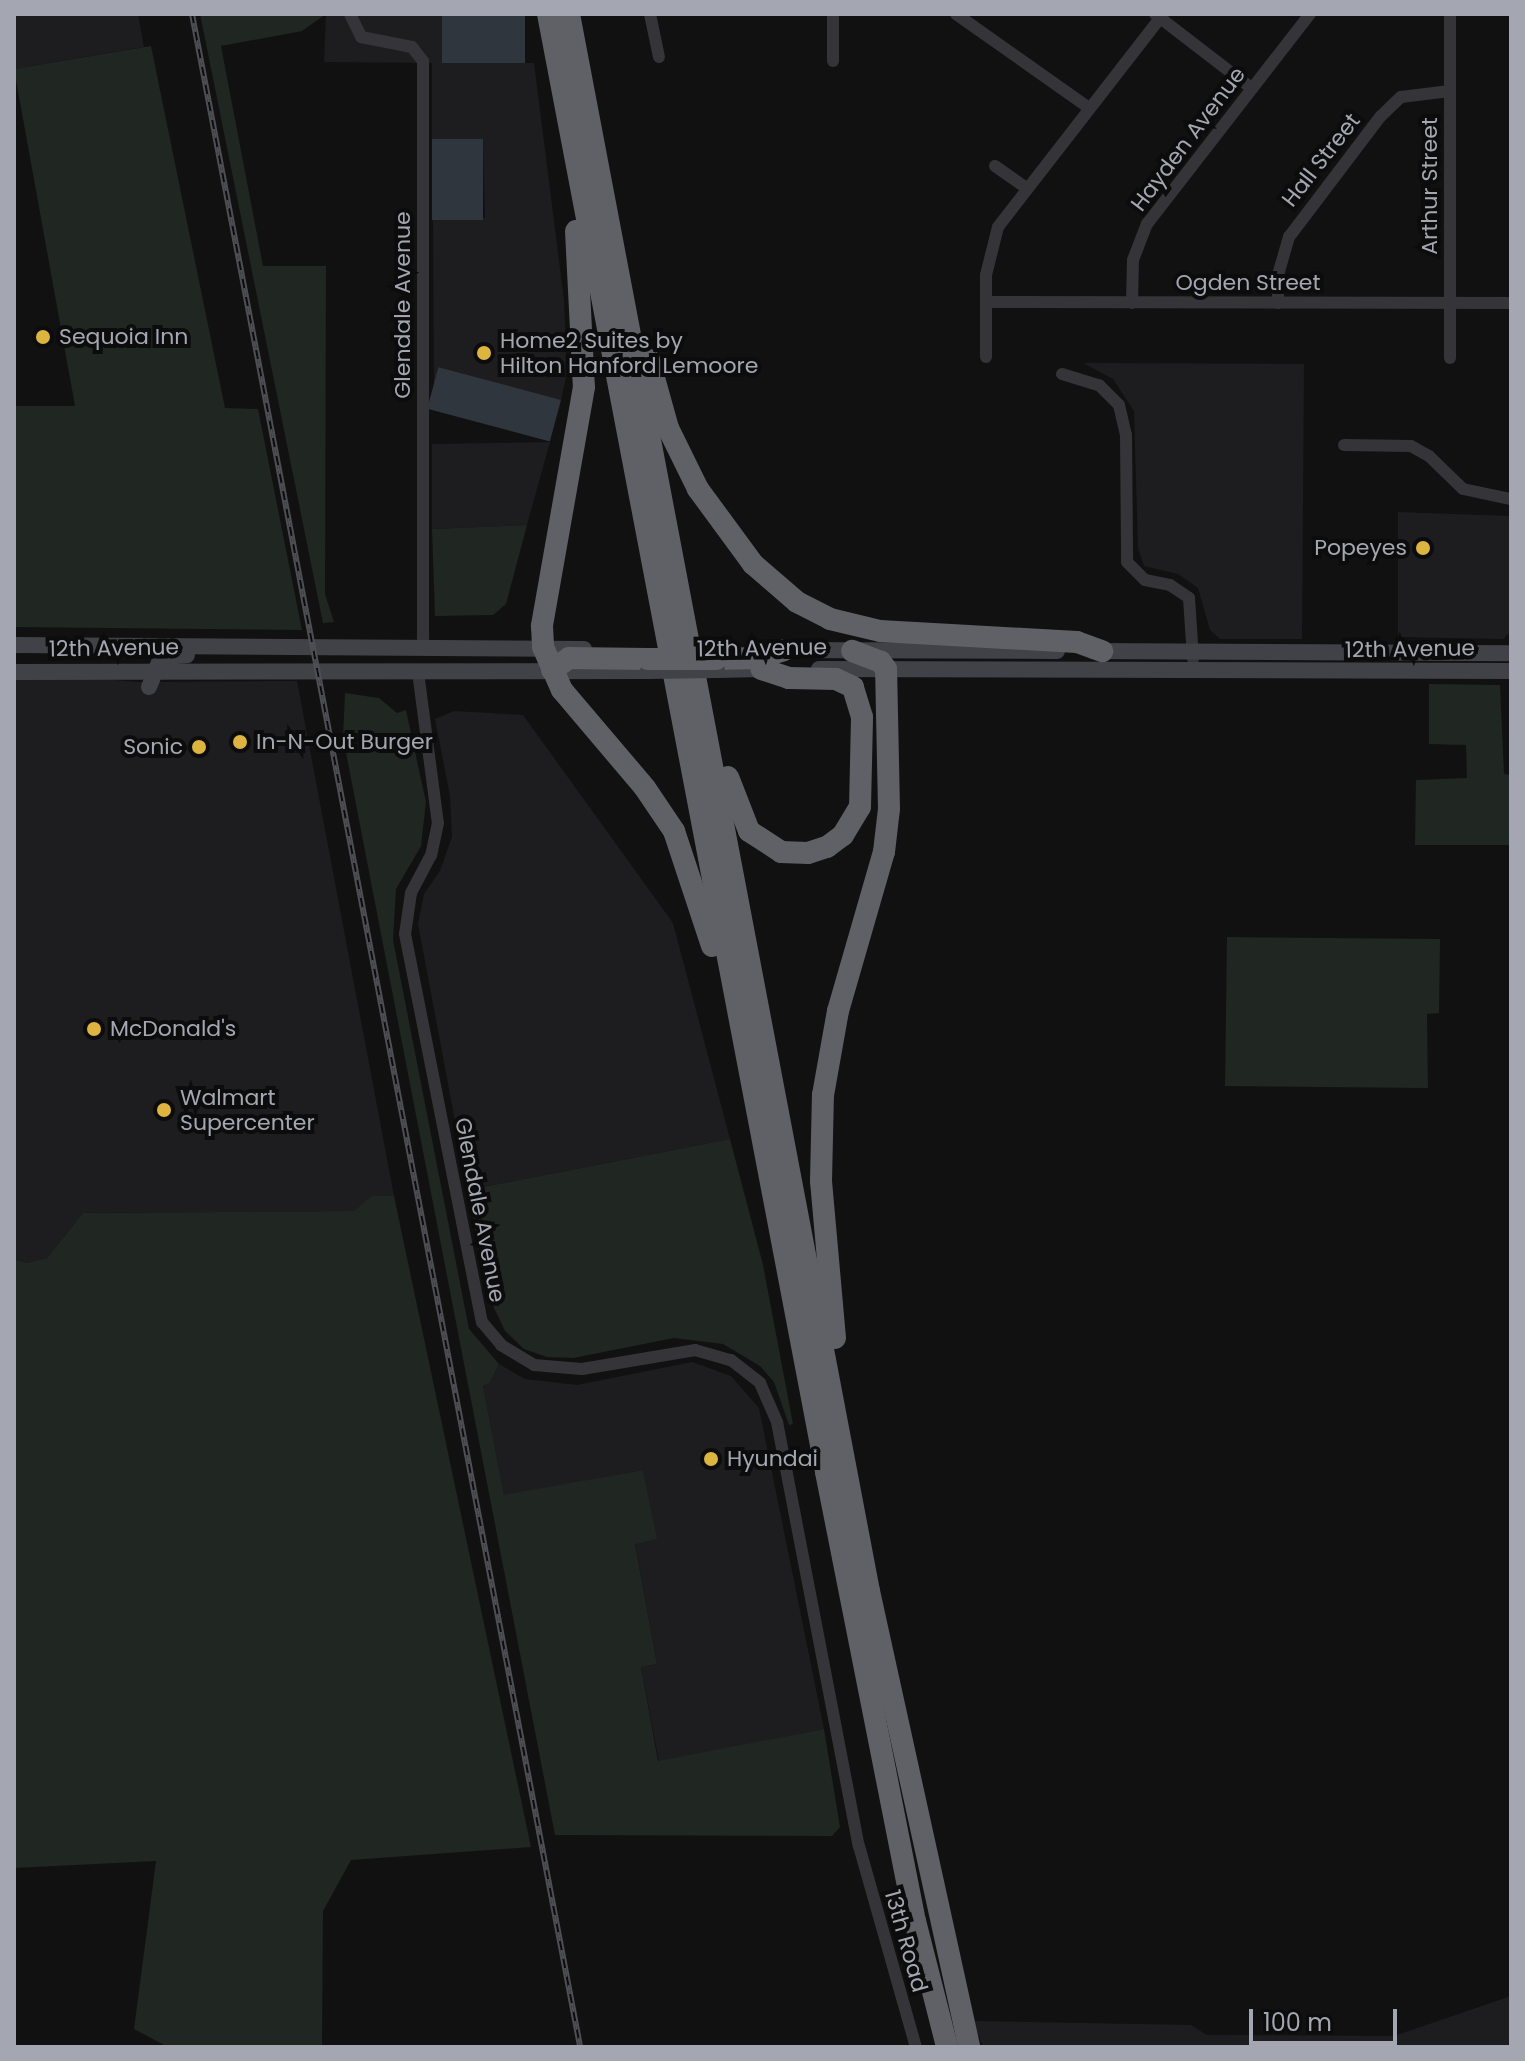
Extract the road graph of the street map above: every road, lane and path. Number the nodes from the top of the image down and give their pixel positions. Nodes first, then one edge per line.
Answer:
1 (350, 14) edge
2 (548, 14) edge
3 (569, 14) edge
4 (650, 14) edge
5 (833, 14) edge
6 (956, 14) edge
7 (1310, 14) edge
8 (1450, 14) edge
9 (1159, 15) edge
10 (659, 57) dead end
11 (833, 61) dead end
12 (1251, 88) junction
13 (1450, 91) junction
14 (1088, 107) junction
15 (567, 118) junction
16 (596, 154) junction
17 (995, 166) dead end
18 (1025, 187) junction
19 (986, 302) junction
20 (1132, 303) junction
21 (1278, 303) junction
22 (1451, 303) junction
23 (1511, 303) edge
24 (986, 357) dead end
25 (1450, 358) dead end
26 (1062, 374) dead end
27 (1344, 445) dead end
28 (1511, 499) edge
29 (687, 636) junction
30 (14, 645) edge
31 (423, 646) junction
32 (271, 647) junction
33 (543, 647) junction
34 (784, 650) joint
35 (852, 651) junction
36 (1102, 651) junction
37 (1193, 651) junction
38 (1511, 653) edge
39 (647, 660) junction
40 (716, 660) junction
41 (155, 668) junction
42 (761, 669) junction
43 (886, 669) junction
44 (345, 670) junction
45 (552, 670) junction
46 (1192, 670) junction
47 (1511, 671) edge
48 (14, 672) edge
49 (418, 672) junction
50 (149, 687) dead end
51 (775, 1210) junction
52 (846, 1467) junction
53 (859, 1846) joint
54 (916, 2047) edge
55 (947, 2047) edge
56 (969, 2047) edge

1 - 31 street, Glendale Avenue
2 - 15 highway
3 - 16 highway
4 - 10 street
5 - 11 street
6 - 14 street
7 - 12 street, Hayden Avenue
8 - 13 street, Arthur Street
9 - 12 street
9 - 14 street
12 - 20 street, Hayden Avenue
13 - 21 street, Hall Street
13 - 22 street, Arthur Street
14 - 18 street
15 - 33 highway
15 - 51 highway
16 - 29 highway
16 - 36 highway
17 - 18 street
18 - 19 street
19 - 20 street, Ogden Street
19 - 24 street
20 - 21 street, Ogden Street
21 - 22 street, Ogden Street
22 - 23 street, Ogden Street
22 - 25 street, Arthur Street
26 - 37 street
27 - 28 street
29 - 42 highway
29 - 52 highway
30 - 32 main road, 12th Avenue
31 - 32 main road, 12th Avenue
31 - 33 main road, 12th Avenue
31 - 44 main road
32 - 41 main road
33 - 39 main road, 12th Avenue
33 - 45 highway
34 - 35 main road, 12th Avenue
34 - 40 highway
35 - 36 main road, 12th Avenue
35 - 43 highway
36 - 37 main road, 12th Avenue
37 - 38 main road, 12th Avenue
37 - 46 street
39 - 40 highway, bridge
39 - 45 highway
40 - 42 main road, 12th Avenue
41 - 44 main road, 12th Avenue
41 - 48 main road, 12th Avenue
41 - 50 main road
42 - 43 main road, 12th Avenue
43 - 46 main road, 12th Avenue
43 - 52 highway
44 - 49 main road, 12th Avenue
45 - 49 main road, 12th Avenue
45 - 51 highway
46 - 47 main road, 12th Avenue
49 - 53 street, Glendale Avenue
51 - 55 highway
52 - 56 highway
53 - 54 street, 13th Road

